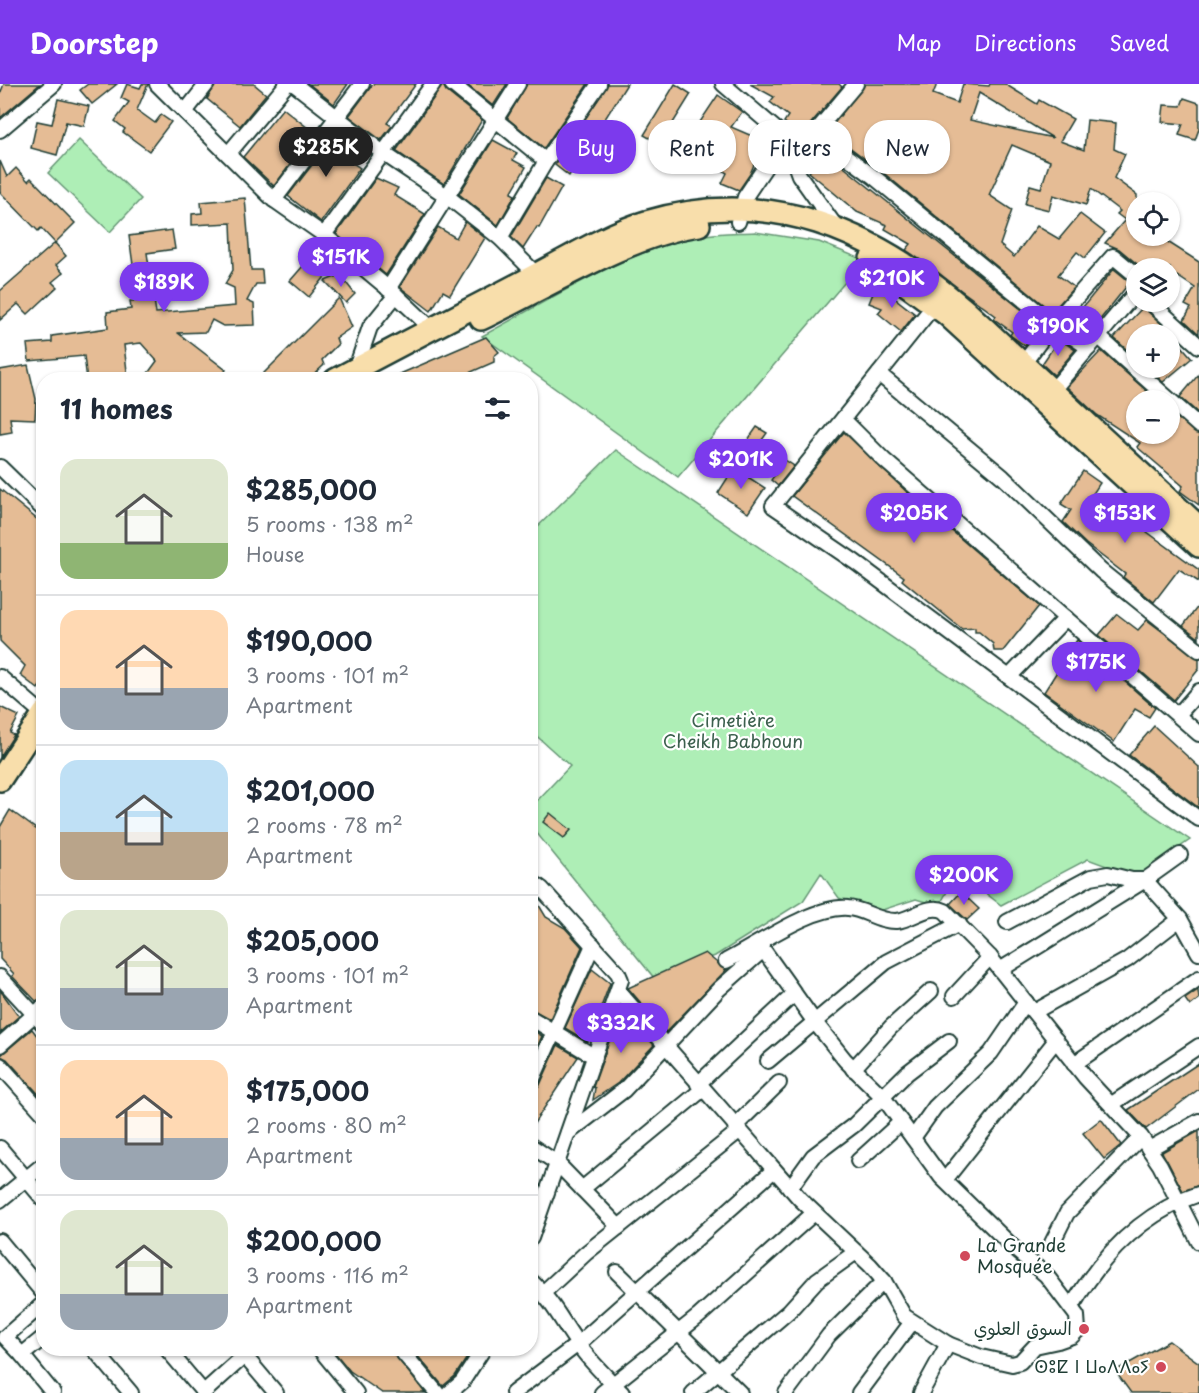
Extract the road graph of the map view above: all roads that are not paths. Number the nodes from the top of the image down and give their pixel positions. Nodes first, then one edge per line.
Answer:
1 (54, 84) edge
2 (157, 84) edge
3 (207, 84) edge
4 (287, 84) edge
5 (294, 84) edge
6 (362, 84) edge
7 (434, 84) edge
8 (452, 84) edge
9 (518, 84) edge
10 (599, 84) edge
11 (723, 84) edge
12 (856, 84) edge
13 (184, 112) junction
14 (337, 118) junction
15 (494, 118) junction
16 (766, 120) edge
17 (826, 120) edge
18 (0, 130) edge
19 (383, 153) junction
20 (228, 154) junction
21 (546, 161) junction
22 (852, 161) edge
23 (760, 174) edge
24 (799, 174) edge
25 (448, 197) junction
26 (274, 200) junction
27 (739, 215) junction
28 (836, 227) junction
29 (324, 235) junction
30 (500, 238) junction
31 (1126, 267) edge
32 (542, 281) junction
33 (392, 292) junction
34 (939, 299) junction
35 (1126, 304) edge
36 (1161, 312) edge
37 (1053, 324) junction
38 (432, 329) junction
39 (1098, 336) junction
40 (1199, 346) edge
41 (1089, 348) junction
42 (1023, 364) junction
43 (359, 372) edge
44 (361, 372) edge
45 (362, 372) edge
46 (879, 374) junction
47 (1046, 397) junction
48 (843, 418) junction
49 (1199, 426) edge
50 (0, 467) edge
51 (36, 502) edge
52 (1199, 527) edge
53 (1199, 546) edge
54 (1066, 618) junction
55 (1199, 650) edge
56 (0, 677) edge
57 (1010, 677) junction
58 (1199, 691) edge
59 (36, 708) edge
60 (1178, 715) junction
61 (36, 725) edge
62 (1198, 732) edge
63 (0, 780) edge
64 (1199, 819) edge
65 (1180, 855) dead end
66 (1145, 880) junction
67 (538, 886) edge
68 (1180, 919) junction
69 (1007, 922) dead end
70 (959, 924) junction
71 (593, 945) junction
72 (761, 947) junction
73 (1199, 953) edge
74 (990, 957) junction
75 (726, 961) dead end
76 (1000, 970) junction
77 (0, 976) edge
78 (1199, 978) edge
79 (931, 991) dead end
80 (618, 992) junction
81 (794, 995) junction
82 (954, 996) dead end
83 (1030, 1007) junction
84 (36, 1010) edge
85 (36, 1019) edge
86 (814, 1021) junction
87 (538, 1023) edge
88 (554, 1033) junction
89 (1056, 1040) junction
90 (949, 1041) dead end
91 (0, 1045) edge
92 (665, 1045) junction
93 (1199, 1046) edge
94 (595, 1057) junction
95 (768, 1061) dead end
96 (1074, 1064) junction
97 (0, 1065) edge
98 (538, 1068) edge
99 (854, 1069) junction
100 (779, 1083) dead end
101 (700, 1086) junction
102 (883, 1097) junction
103 (1112, 1104) junction
104 (36, 1105) edge
105 (1199, 1120) edge
106 (901, 1122) junction
107 (737, 1128) junction
108 (567, 1133) junction
109 (1141, 1137) junction
110 (913, 1138) junction
111 (0, 1148) edge
112 (1149, 1149) junction
113 (538, 1151) edge
114 (858, 1161) dead end
115 (557, 1163) junction
116 (36, 1170) edge
117 (774, 1170) junction
118 (26, 1178) junction
119 (945, 1180) junction
120 (790, 1188) junction
121 (582, 1189) junction
122 (36, 1190) edge
123 (1199, 1194) edge
124 (0, 1200) edge
125 (1178, 1201) junction
126 (814, 1213) junction
127 (538, 1218) edge
128 (619, 1227) junction
129 (0, 1241) edge
130 (1199, 1242) edge
131 (1052, 1243) dead end
132 (856, 1252) junction
133 (617, 1272) dead end
134 (884, 1281) junction
135 (36, 1284) edge
136 (538, 1287) edge
137 (637, 1290) junction
138 (544, 1292) junction
139 (1071, 1308) junction
140 (36, 1312) edge
141 (912, 1322) junction
142 (680, 1331) junction
143 (36, 1338) edge
144 (10, 1342) edge
145 (578, 1344) junction
146 (948, 1344) junction
147 (0, 1356) edge
148 (100, 1356) edge
149 (173, 1356) edge
150 (240, 1356) edge
151 (249, 1356) edge
152 (325, 1356) edge
153 (406, 1356) edge
154 (479, 1356) edge
155 (718, 1370) junction
156 (612, 1390) edge
157 (924, 1392) edge
158 (53, 1393) edge
159 (131, 1393) edge
160 (203, 1393) edge
161 (276, 1393) edge
162 (356, 1393) edge
163 (437, 1393) edge
164 (450, 1393) edge
165 (513, 1393) edge
166 (693, 1393) edge
167 (740, 1393) edge
168 (786, 1393) edge
169 (859, 1393) edge

1 - 18 street
2 - 13 street
3 - 13 street
4 - 20 street
5 - 14 street
6 - 14 street
7 - 19 street
8 - 15 street
9 - 15 street
10 - 21 street
11 - 16 street
12 - 17 street
13 - 20 street
14 - 19 street
14 - 26 street
15 - 21 street
15 - 25 street
19 - 25 street
19 - 29 street
20 - 26 street
21 - 30 street
22 - 37 street
23 - 27 street
24 - 28 street
25 - 30 street
25 - 33 street
26 - 29 street
27 - 28 main road
27 - 32 main road
27 - 34 main road
28 - 34 main road
29 - 33 street
30 - 32 street
31 - 37 street
32 - 38 main road
32 - 45 main road
33 - 38 street
33 - 43 street
34 - 42 main road
34 - 46 street
34 - 47 main road
35 - 39 street
36 - 40 street
37 - 41 street
37 - 42 street
38 - 44 main road
39 - 41 street
39 - 49 street
41 - 47 street
42 - 47 main road
46 - 48 street
46 - 55 street
47 - 52 main road
47 - 53 main road
48 - 54 street
48 - 57 street
50 - 51 street
54 - 57 street
54 - 60 street
56 - 59 street
57 - 64 street
58 - 60 street
60 - 62 street
61 - 63 main road
65 - 66 street
66 - 68 street
66 - 69 street
66 - 76 street
67 - 71 street
68 - 73 street
68 - 83 street
70 - 72 street
70 - 74 street
70 - 86 street
71 - 80 street
71 - 88 street
72 - 75 street
72 - 81 street
72 - 92 street
74 - 76 street
74 - 82 street
76 - 83 street
77 - 84 street
78 - 96 street
79 - 99 street
80 - 92 street
80 - 94 street
81 - 86 street
81 - 101 street
83 - 89 street
83 - 110 street
85 - 91 street
86 - 95 street
86 - 99 street
87 - 88 street
88 - 94 street
88 - 98 street
89 - 96 street
89 - 119 street
90 - 102 street
92 - 101 street
92 - 108 street
93 - 103 street
94 - 108 street
96 - 103 street
97 - 104 street
99 - 102 street
100 - 107 street
101 - 107 street
101 - 121 street
102 - 106 street
102 - 120 street
103 - 109 street
105 - 112 street
106 - 110 street
106 - 114 street
107 - 117 street
107 - 128 street
108 - 115 street
109 - 112 street
109 - 131 street
110 - 119 street
111 - 118 street
112 - 125 street
113 - 115 street
115 - 121 street
115 - 127 street
116 - 118 street
117 - 120 street
117 - 137 street
118 - 122 street
118 - 124 street
119 - 139 street
120 - 126 street
121 - 128 street
123 - 125 street
125 - 130 street
125 - 139 street
126 - 132 street
126 - 142 street
128 - 138 street
129 - 135 street
132 - 134 street
132 - 155 street
133 - 137 street
134 - 141 street
134 - 168 street
136 - 138 street
137 - 142 street
137 - 145 street
138 - 145 street
139 - 146 street
140 - 144 street
141 - 146 street
141 - 169 street
142 - 155 street
142 - 156 street
143 - 144 street
144 - 147 street
144 - 158 street
145 - 156 street
145 - 165 street
146 - 157 street
148 - 159 street
149 - 160 street
150 - 160 street
151 - 161 street
152 - 162 street
153 - 163 street
154 - 164 street
155 - 166 street
155 - 167 street

